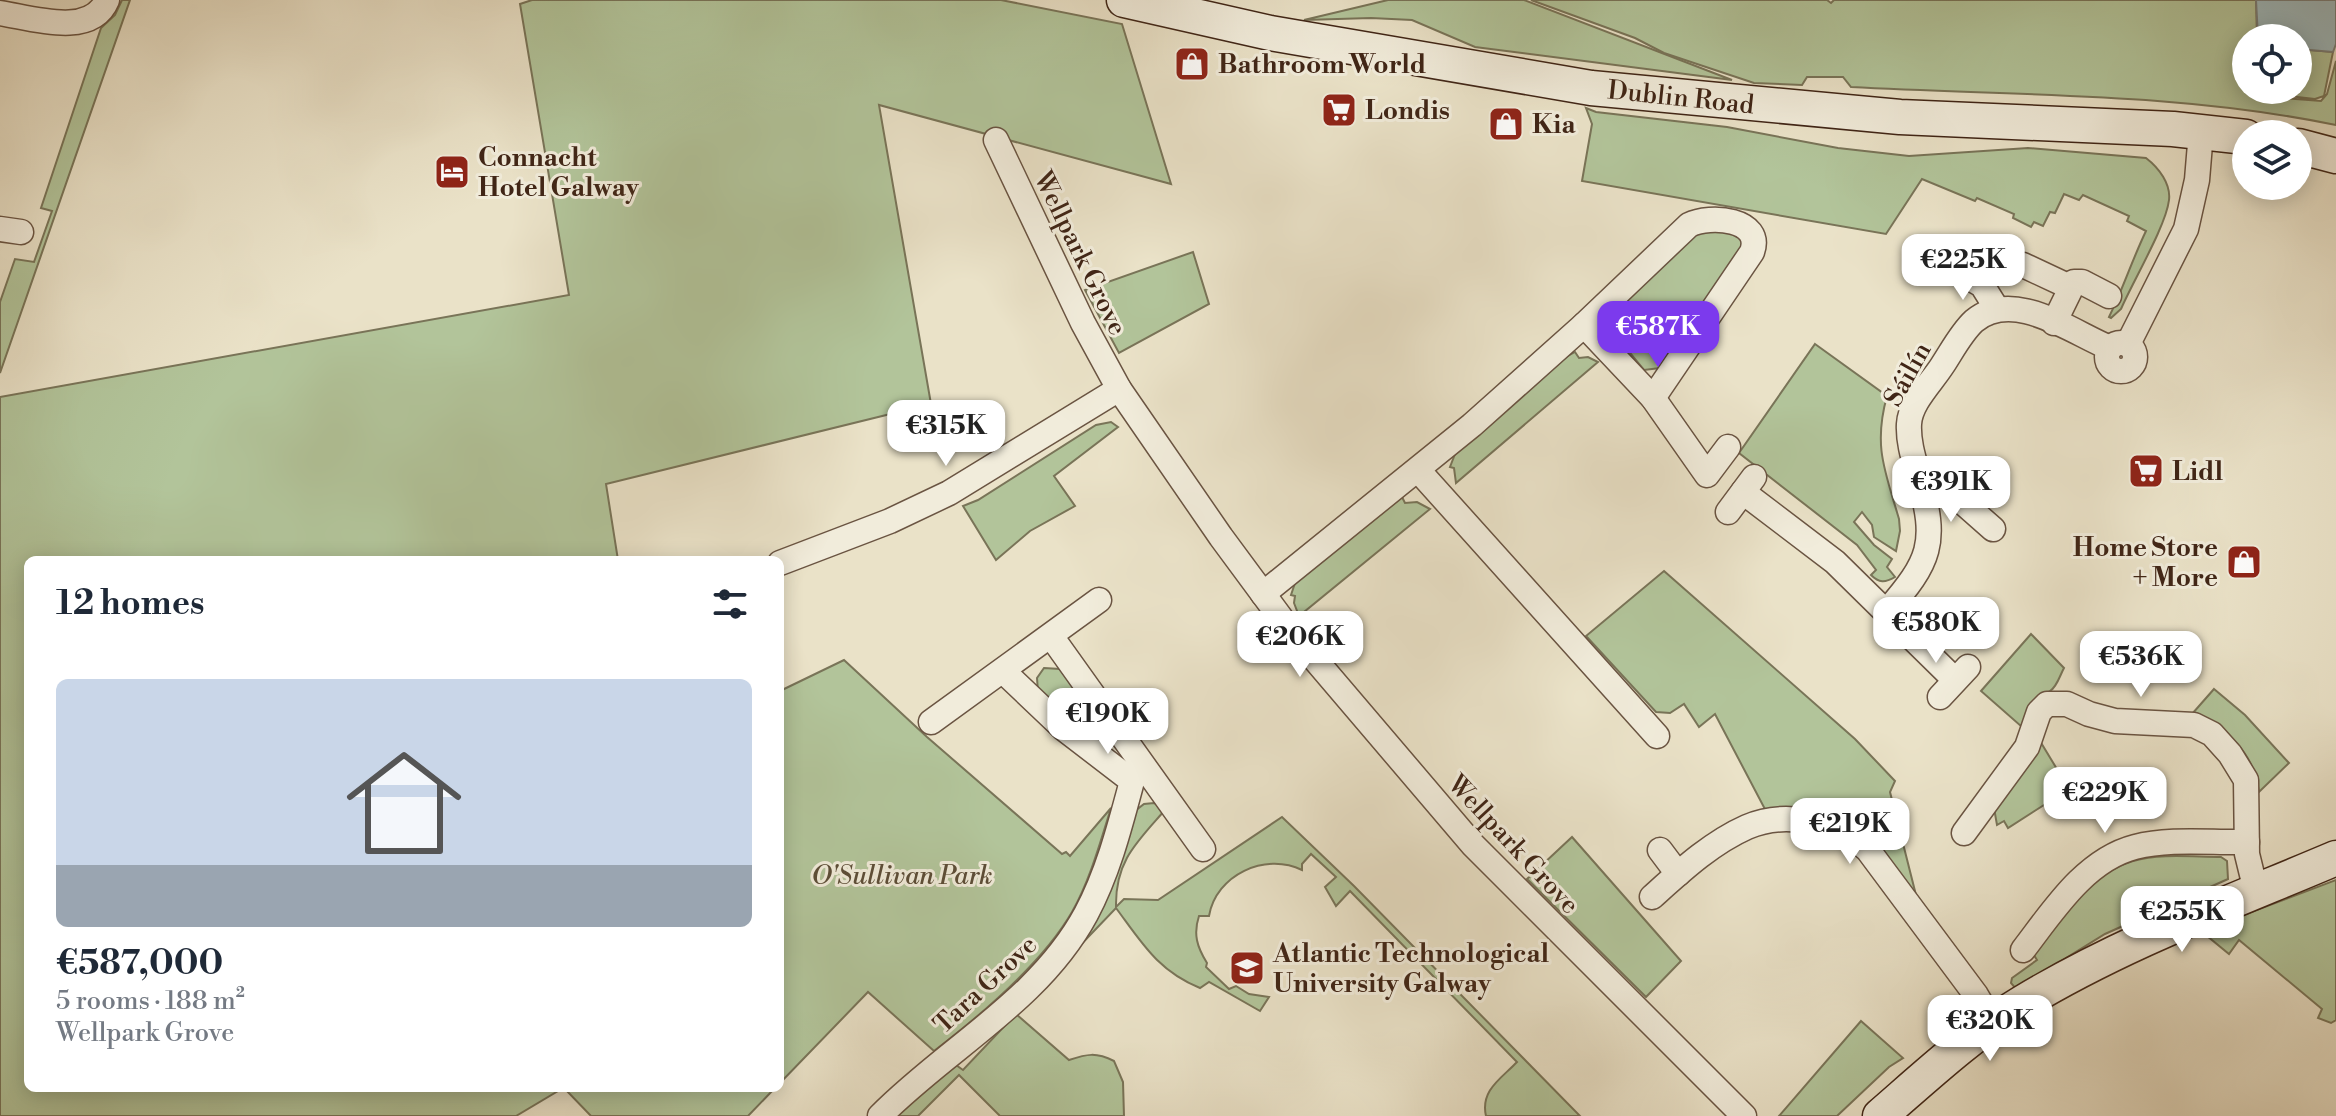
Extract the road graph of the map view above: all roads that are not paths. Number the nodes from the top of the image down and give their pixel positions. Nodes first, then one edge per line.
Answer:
1 (107, 0) edge
2 (1124, 0) edge
3 (0, 13) edge
4 (2201, 132) junction
5 (2232, 135) edge
6 (996, 140) dead end
7 (2312, 150) edge
8 (2336, 156) edge
9 (2023, 265) dead end
10 (1954, 269) dead end
11 (2070, 287) junction
12 (2109, 296) dead end
13 (1997, 309) junction
14 (2054, 323) junction
15 (1584, 325) junction
16 (1119, 389) junction
17 (1653, 398) junction
18 (1728, 447) dead end
19 (1418, 470) junction
20 (1922, 487) junction
21 (1728, 512) dead end
22 (1993, 529) dead end
23 (784, 561) edge
24 (1263, 594) junction
25 (1099, 600) dead end
26 (1887, 611) junction
27 (1051, 636) junction
28 (1003, 671) junction
29 (1954, 681) dead end
30 (931, 722) dead end
31 (1657, 736) dead end
32 (1139, 775) junction
33 (1964, 833) dead end
34 (2247, 842) junction
35 (1203, 849) dead end
36 (1660, 850) dead end
37 (2336, 858) edge
38 (1678, 874) junction
39 (2256, 891) junction
40 (1652, 897) dead end
41 (2023, 950) dead end
42 (1993, 1024) junction
43 (880, 1116) edge
44 (1744, 1116) edge
45 (1880, 1116) edge

1 - 3 street
2 - 4 main road, Dublin Road
4 - 5 main road, Dublin Road
4 - 14 street
6 - 16 street, Wellpark Grove
7 - 8 main road
9 - 11 street
10 - 13 street
11 - 12 street
11 - 14 street
13 - 14 street
13 - 20 street, Sáilín
15 - 17 street
15 - 17 street
15 - 19 street
16 - 23 street
16 - 24 street, Wellpark Grove
17 - 18 street
19 - 24 street
19 - 31 street
20 - 22 street
20 - 26 street, Sáilín
21 - 26 street
24 - 44 street, Wellpark Grove
25 - 27 street
26 - 29 street
27 - 28 street
27 - 32 street
28 - 30 street
28 - 32 street
32 - 35 street
32 - 43 street, Tara Grove
33 - 34 street
34 - 39 street
34 - 41 street
36 - 38 street
37 - 39 main road
38 - 40 street
38 - 42 street
39 - 42 main road
42 - 45 main road

